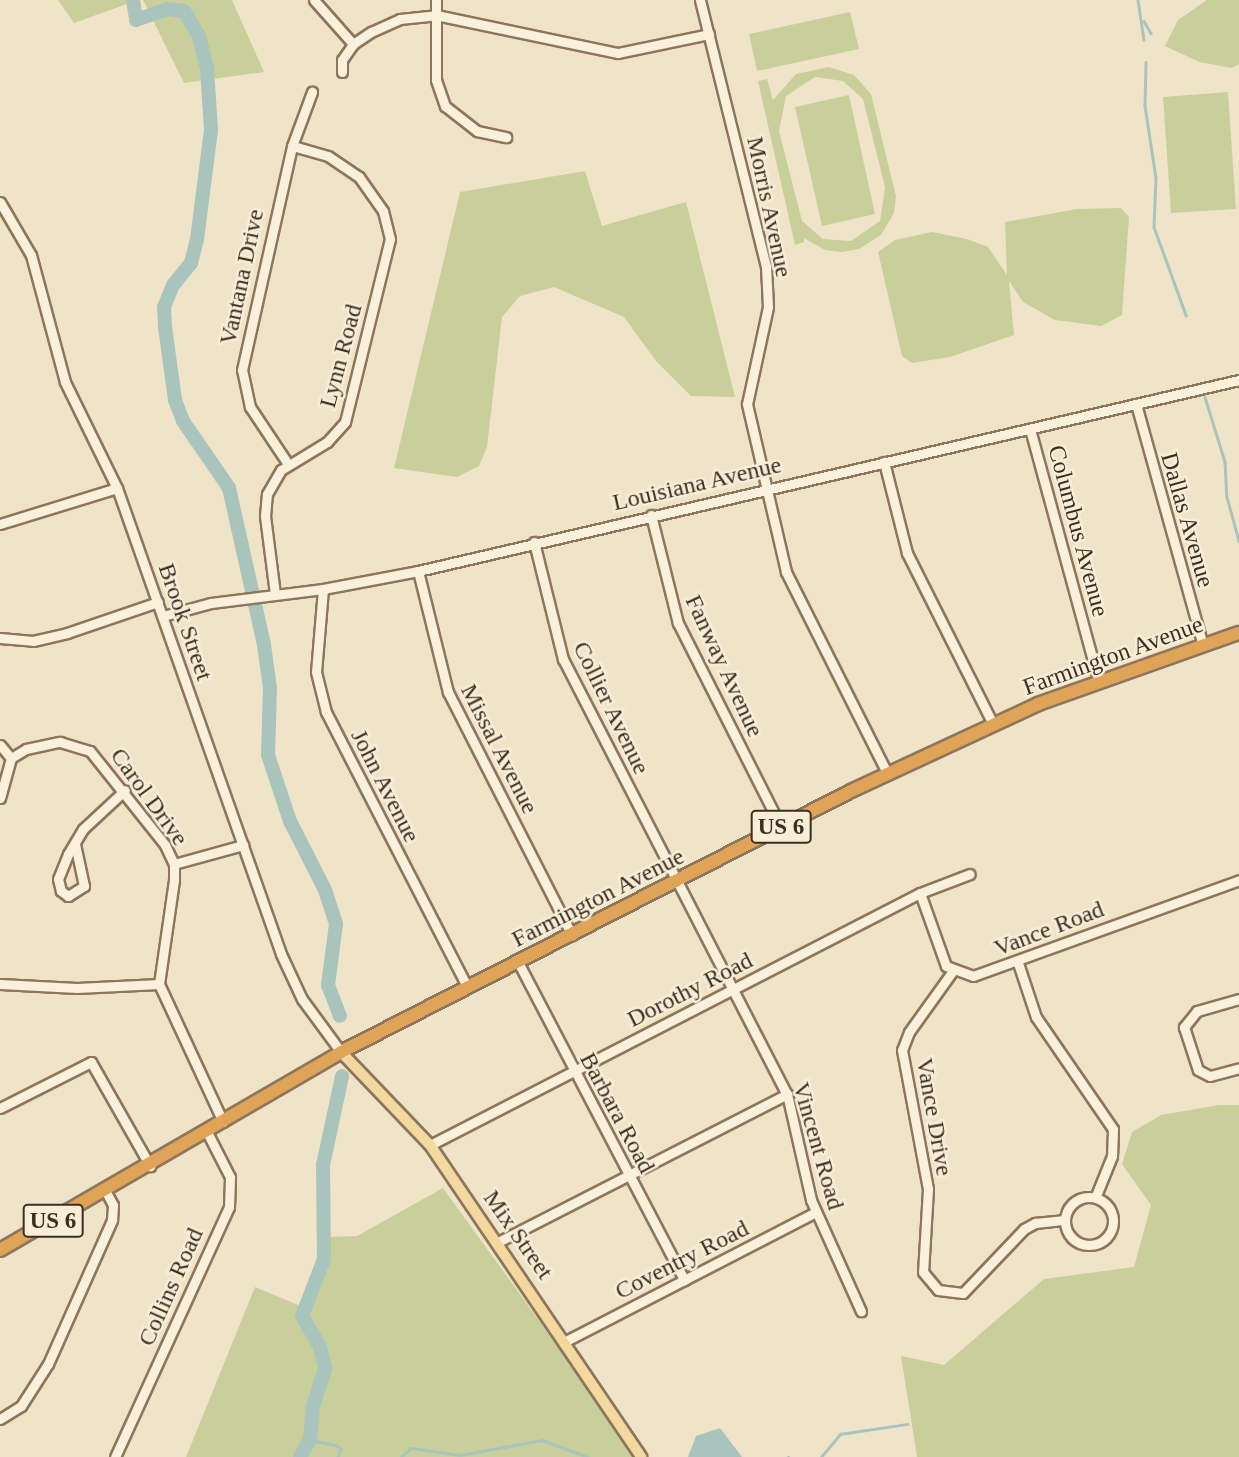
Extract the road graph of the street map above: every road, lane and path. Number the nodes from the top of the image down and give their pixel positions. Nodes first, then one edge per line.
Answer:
1 (314, 0) edge
2 (436, 0) edge
3 (700, 0) edge
4 (436, 15) junction
5 (709, 34) junction
6 (353, 44) junction
7 (342, 72) dead end
8 (313, 92) dead end
9 (506, 137) dead end
10 (292, 146) junction
11 (0, 202) edge
12 (1239, 380) edge
13 (1136, 404) junction
14 (1030, 429) junction
15 (884, 462) junction
16 (288, 464) junction
17 (117, 488) junction
18 (767, 489) junction
19 (651, 515) junction
20 (0, 524) edge
21 (534, 542) junction
22 (418, 571) junction
23 (323, 589) junction
24 (275, 594) junction
25 (158, 601) junction
26 (163, 615) junction
27 (1239, 633) edge
28 (0, 638) edge
29 (1203, 646) junction
30 (1099, 683) junction
31 (993, 724) junction
32 (0, 745) edge
33 (11, 758) junction
34 (887, 774) junction
35 (125, 790) junction
36 (0, 798) edge
37 (782, 827) junction
38 (75, 844) junction
39 (243, 845) junction
40 (174, 864) junction
41 (970, 874) dead end
42 (1239, 880) edge
43 (677, 881) junction
44 (920, 894) junction
45 (572, 935) junction
46 (518, 962) junction
47 (1018, 962) junction
48 (952, 972) junction
49 (0, 984) edge
50 (159, 984) junction
51 (468, 988) junction
52 (732, 990) junction
53 (1239, 999) edge
54 (341, 1052) junction
55 (1239, 1068) edge
56 (573, 1072) junction
57 (787, 1094) junction
58 (0, 1108) edge
59 (223, 1122) junction
60 (206, 1132) junction
61 (430, 1145) junction
62 (149, 1166) junction
63 (630, 1177) junction
64 (106, 1192) junction
65 (1095, 1198) junction
66 (816, 1212) junction
67 (1065, 1220) junction
68 (498, 1242) junction
69 (0, 1250) edge
70 (684, 1280) junction
71 (861, 1311) dead end
72 (566, 1341) junction
73 (0, 1419) edge
74 (115, 1457) edge
75 (641, 1457) edge

1 - 6 street
2 - 4 street
3 - 5 street, Morris Avenue
4 - 5 street
4 - 6 street
4 - 9 street
5 - 18 street, Morris Avenue
6 - 7 street
8 - 10 street, Vantana Drive
10 - 16 street, Vantana Drive
10 - 16 street, Lynn Road
11 - 17 street, Brook Street
12 - 13 street, Louisiana Avenue
13 - 14 street, Louisiana Avenue
13 - 29 street, Dallas Avenue
14 - 15 street, Louisiana Avenue
14 - 30 street, Columbus Avenue
15 - 18 street, Louisiana Avenue
15 - 31 street
16 - 24 street, Lynn Road
17 - 20 street
17 - 25 street, Brook Street
18 - 19 street, Louisiana Avenue
18 - 34 street, Morris Avenue
19 - 21 street, Louisiana Avenue
19 - 37 street, Fanway Avenue
21 - 22 street, Louisiana Avenue
21 - 43 street, Collier Avenue
22 - 23 street, Louisiana Avenue
22 - 45 street, Missal Avenue
23 - 24 street, Louisiana Avenue
23 - 51 street, John Avenue
24 - 26 street, Louisiana Avenue
25 - 26 street, Brook Street
25 - 28 street
26 - 39 street, Brook Street
27 - 29 highway, Farmington Avenue / US 6
29 - 30 highway, Farmington Avenue / US 6
30 - 31 highway, Farmington Avenue / US 6
31 - 34 highway, Farmington Avenue / US 6
32 - 33 street
33 - 35 street, Carol Drive
33 - 36 street
34 - 37 highway, Farmington Avenue / US 6
35 - 38 street
35 - 40 street, Carol Drive
37 - 43 highway, Farmington Avenue / US 6
38 - 38 street
39 - 40 street
39 - 54 street, Brook Street
40 - 50 street, Carol Drive
41 - 44 street, Dorothy Road
42 - 47 street, Vance Road
43 - 45 highway, Farmington Avenue / US 6
43 - 52 street, Vincent Road
44 - 48 street
44 - 52 street, Dorothy Road
45 - 46 highway, Farmington Avenue / US 6
46 - 51 highway, Farmington Avenue / US 6
46 - 56 street, Barbara Road
47 - 48 street, Vance Road
47 - 65 street
48 - 67 street, Vance Drive
49 - 50 street
50 - 59 street
51 - 54 highway, Farmington Avenue / US 6
52 - 56 street, Dorothy Road
52 - 57 street, Vincent Road
53 - 55 street
54 - 59 highway, Farmington Avenue / US 6
54 - 61 main road, Mix Street
56 - 61 street, Dorothy Road
56 - 63 street, Barbara Road
57 - 63 street
57 - 66 street, Vincent Road
58 - 62 street
59 - 60 highway, Farmington Avenue / US 6
60 - 62 highway, Farmington Avenue / US 6
60 - 74 street, Collins Road
61 - 68 main road, Mix Street
62 - 64 highway, Farmington Avenue / US 6
63 - 68 street
63 - 70 street, Barbara Road
64 - 69 highway, Farmington Avenue / US 6
64 - 73 street
65 - 67 street
65 - 67 street
66 - 70 street, Coventry Road
66 - 71 street, Vincent Road
68 - 72 main road, Mix Street
70 - 72 street, Coventry Road
72 - 75 main road, Mix Street

